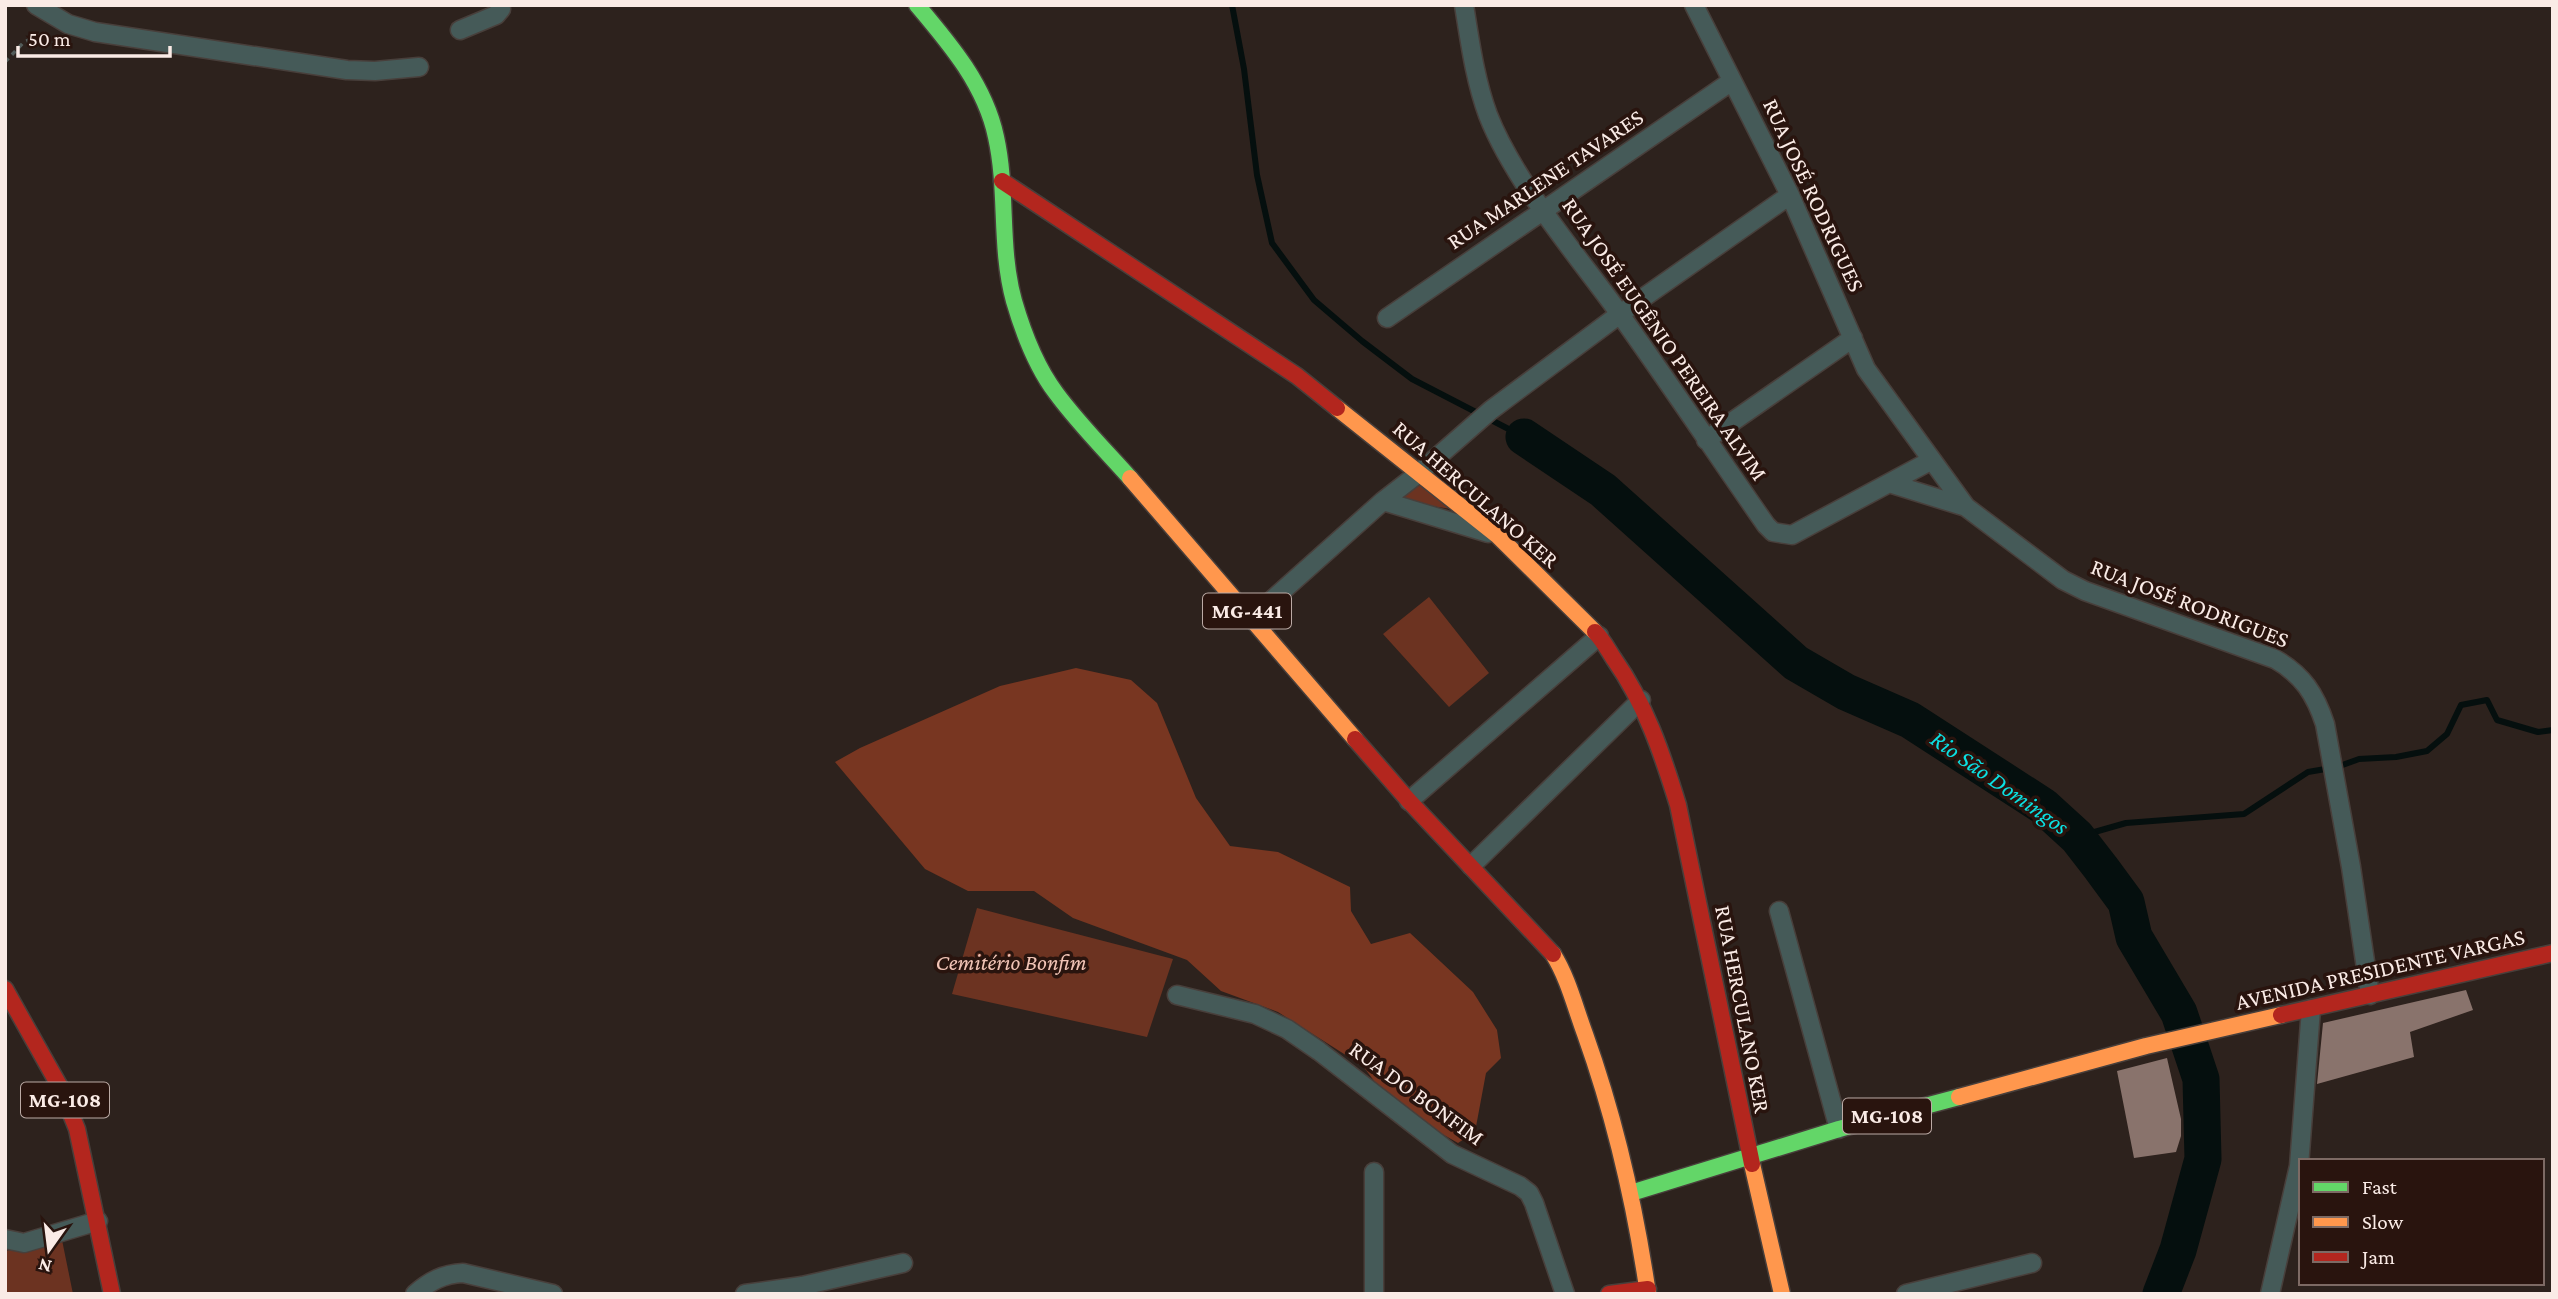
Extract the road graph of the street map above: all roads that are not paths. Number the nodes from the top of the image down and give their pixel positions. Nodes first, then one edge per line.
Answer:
1 (500, 5) edge
2 (917, 5) edge
3 (1464, 5) edge
4 (1694, 5) edge
5 (44, 8) edge
6 (460, 30) dead end
7 (419, 67) dead end
8 (1732, 81) junction
9 (1002, 181) junction
10 (1790, 195) junction
11 (1543, 209) junction
12 (1620, 314) junction
13 (1387, 318) dead end
14 (1853, 338) junction
15 (1706, 440) junction
16 (1932, 460) junction
17 (1419, 473) junction
18 (1892, 484) junction
19 (1383, 501) junction
20 (1966, 507) junction
21 (1498, 536) junction
22 (1252, 618) junction
23 (1599, 636) junction
24 (1641, 700) junction
25 (1409, 802) junction
26 (1471, 866) junction
27 (1779, 911) dead end
28 (2553, 953) edge
29 (5, 989) edge
30 (1177, 995) dead end
31 (2370, 995) junction
32 (2311, 1009) junction
33 (1839, 1129) junction
34 (1750, 1157) junction
35 (2300, 1159) edge
36 (2299, 1166) edge
37 (1374, 1172) dead end
38 (1631, 1193) junction
39 (98, 1221) junction
40 (5, 1240) edge
41 (903, 1263) dead end
42 (2032, 1263) dead end
43 (1648, 1292) edge
44 (112, 1294) edge
45 (415, 1294) edge
46 (553, 1294) edge
47 (745, 1294) edge
48 (1374, 1294) edge
49 (1565, 1294) edge
50 (1609, 1294) edge
51 (1783, 1294) edge
52 (1906, 1294) edge
53 (2270, 1294) edge

1 - 6 street
2 - 9 main road, MG-441
3 - 11 street, RUA JOSÉ EUGÊNIO PEREIRA ALVIM
4 - 8 street, RUA JOSÉ RODRIGUES
5 - 7 street
8 - 10 street, RUA JOSÉ RODRIGUES
8 - 11 street, RUA MARLENE TAVARES
9 - 17 main road, RUA HERCULANO KER
9 - 22 main road, MG-441
10 - 12 street
10 - 14 street, RUA JOSÉ RODRIGUES
11 - 12 street, RUA JOSÉ EUGÊNIO PEREIRA ALVIM
11 - 13 street, RUA MARLENE TAVARES
12 - 15 street, RUA JOSÉ EUGÊNIO PEREIRA ALVIM
12 - 17 street
14 - 15 street
14 - 16 street, RUA JOSÉ RODRIGUES
15 - 18 street, RUA JOSÉ EUGÊNIO PEREIRA ALVIM
16 - 18 street, RUA JOSÉ EUGÊNIO PEREIRA ALVIM
16 - 20 street, RUA JOSÉ RODRIGUES
17 - 19 street
17 - 21 main road, RUA HERCULANO KER
18 - 20 street, RUA JOSÉ RODRIGUES
19 - 21 street
19 - 22 street
20 - 31 street, RUA JOSÉ RODRIGUES
21 - 23 main road, RUA HERCULANO KER
22 - 25 main road, MG-441
23 - 24 main road, RUA HERCULANO KER
23 - 25 street
24 - 26 street
24 - 34 main road, RUA HERCULANO KER
25 - 26 main road, MG-441
26 - 38 main road, MG-441
27 - 33 street
28 - 31 main road, AVENIDA PRESIDENTE VARGAS / MG-108
29 - 39 main road, MG-108
30 - 49 street, RUA DO BONFIM
31 - 32 main road, AVENIDA PRESIDENTE VARGAS / MG-108
32 - 33 main road, AVENIDA PRESIDENTE VARGAS / MG-108
32 - 35 street
33 - 34 main road, MG-108
34 - 38 main road, MG-108
34 - 51 main road, RUA HERCULANO KER
36 - 53 street
37 - 48 street
38 - 43 main road
39 - 40 street
39 - 44 main road, MG-108
41 - 47 street
42 - 52 street
43 - 50 main road
45 - 46 street

